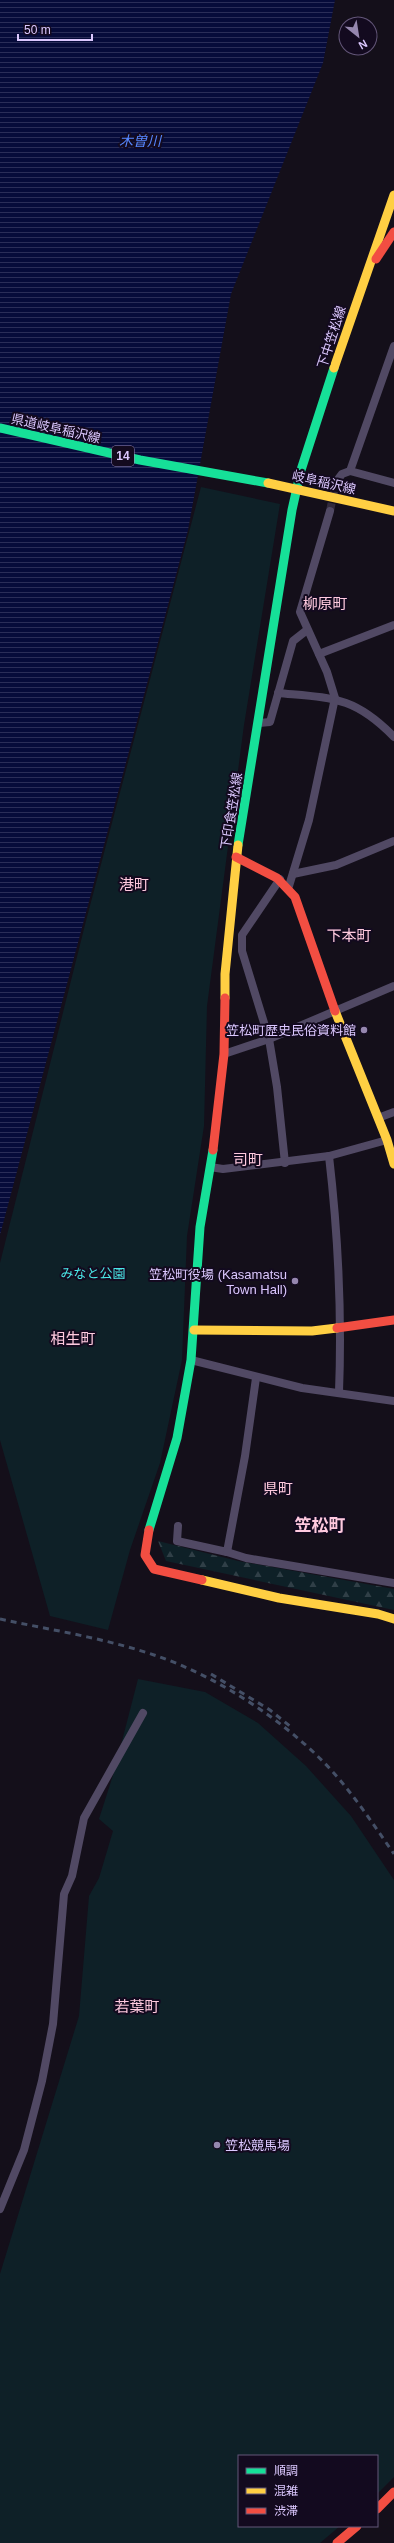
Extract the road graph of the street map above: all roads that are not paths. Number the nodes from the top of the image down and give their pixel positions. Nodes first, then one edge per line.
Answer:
1 (394, 195) edge
2 (394, 232) edge
3 (361, 284) junction
4 (394, 346) edge
5 (0, 428) edge
6 (350, 471) junction
7 (248, 478) joint
8 (336, 482) tunnel mouth
9 (394, 483) edge
10 (297, 488) junction
11 (330, 511) tunnel mouth
12 (394, 511) edge
13 (394, 625) edge
14 (307, 630) junction
15 (319, 654) junction
16 (278, 694) junction
17 (335, 698) junction
18 (259, 723) junction
19 (394, 737) edge
20 (394, 841) edge
21 (236, 857) junction
22 (293, 874) junction
23 (280, 879) junction
24 (289, 886) junction
25 (394, 986) edge
26 (335, 1010) junction
27 (269, 1039) junction
28 (224, 1054) junction
29 (394, 1112) edge
30 (378, 1118) junction
31 (387, 1140) junction
32 (329, 1156) junction
33 (285, 1163) junction
34 (394, 1164) edge
35 (210, 1167) junction
36 (394, 1320) edge
37 (339, 1329) junction
38 (194, 1330) junction
39 (191, 1360) junction
40 (256, 1378) junction
41 (339, 1392) junction
42 (394, 1401) edge
43 (178, 1526) dead end
44 (227, 1552) junction
45 (394, 1583) edge
46 (394, 1619) edge
47 (144, 1713) dead end
48 (0, 2209) edge
49 (394, 2492) edge
50 (378, 2507) edge
51 (356, 2527) edge
52 (337, 2543) edge

1 - 3 main road, 下中笠松線
2 - 3 main road
3 - 10 main road, 下中笠松線
4 - 6 street
5 - 7 main road, 県道岐阜稲沢線 / 14
6 - 8 street
6 - 9 street
7 - 10 main road, 岐阜稲沢線 / 14
10 - 12 main road, 岐阜稲沢線 / 14
10 - 18 main road, 下印食笠松線
11 - 14 street
13 - 15 street
14 - 15 street
14 - 16 street
15 - 17 street
16 - 17 street
16 - 18 street
17 - 19 street
17 - 22 street
18 - 21 main road, 下印食笠松線
20 - 22 street
21 - 23 main road, 下印食笠松線
21 - 28 main road
22 - 24 street
23 - 24 main road, 下印食笠松線
23 - 27 street
24 - 26 main road, 下印食笠松線
25 - 26 street
26 - 27 street
26 - 30 main road, 下印食笠松線
27 - 28 street
27 - 33 street
28 - 35 main road
29 - 30 street
30 - 31 main road, 下印食笠松線
31 - 32 street
31 - 34 main road, 下印食笠松線
32 - 33 street
32 - 37 street
33 - 35 street
35 - 38 main road
36 - 37 main road
37 - 38 main road
37 - 41 street
38 - 39 main road
39 - 40 street
39 - 46 main road
40 - 41 street
40 - 44 street
41 - 42 street
43 - 44 street
44 - 45 street
47 - 48 street
49 - 50 main road
51 - 52 main road

